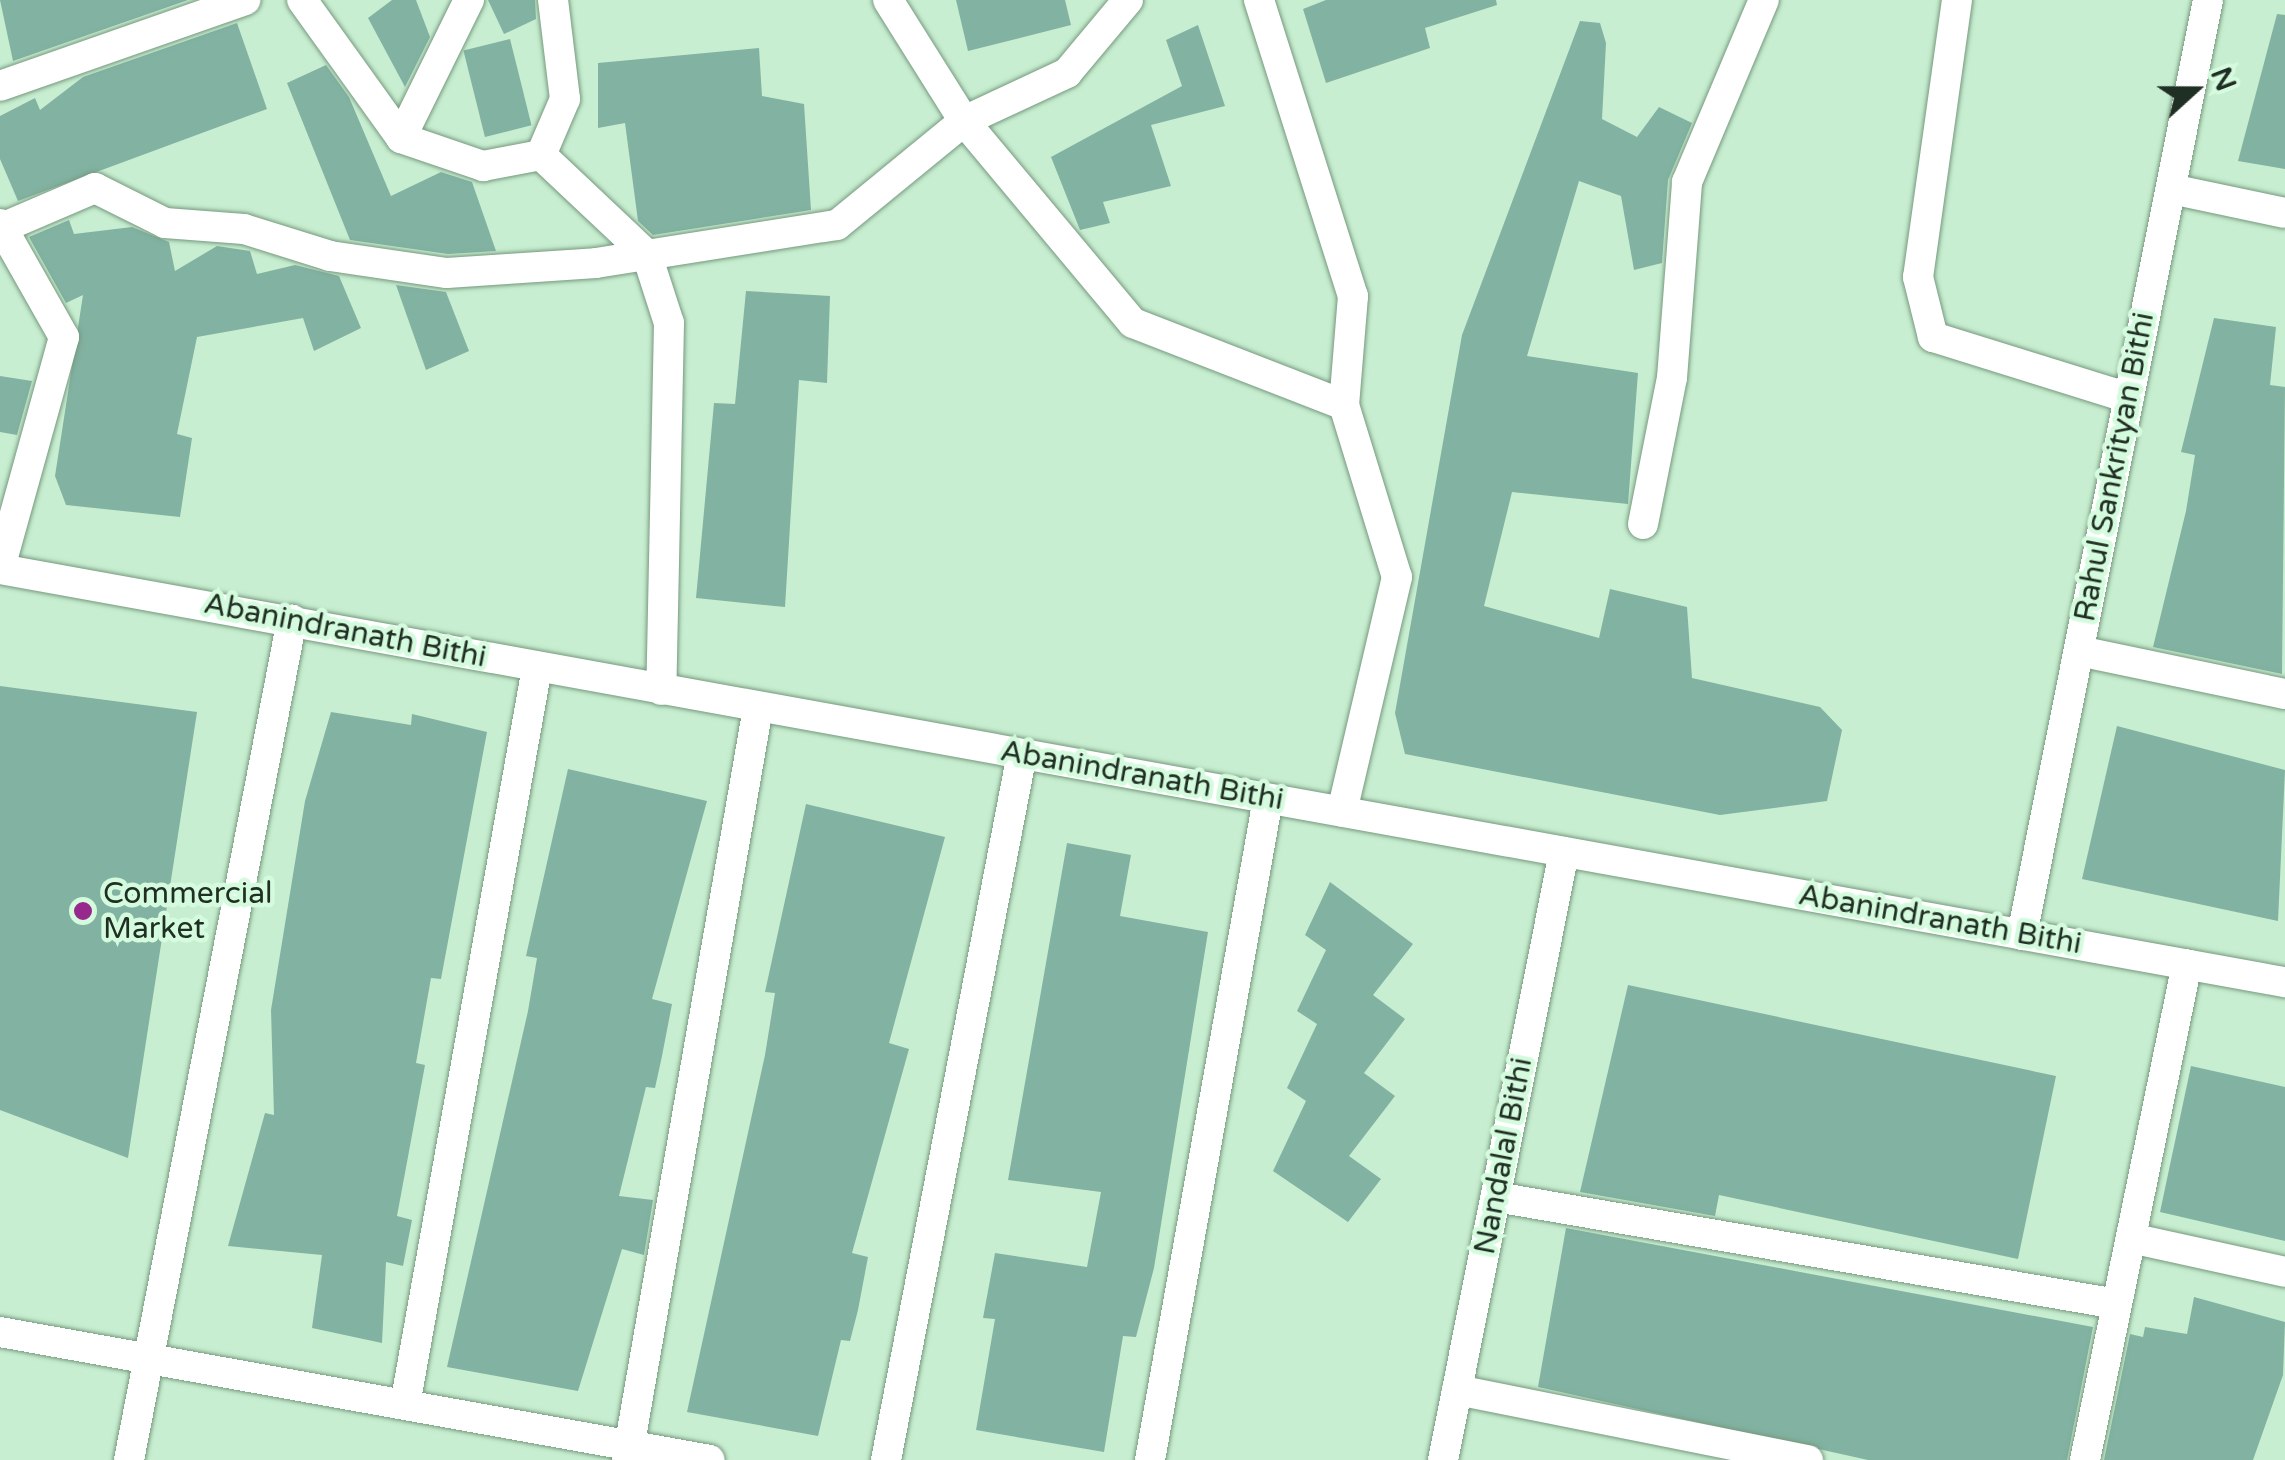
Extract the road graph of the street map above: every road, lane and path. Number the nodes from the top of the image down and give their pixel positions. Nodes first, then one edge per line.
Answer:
1 (245, 0) edge
2 (302, 0) edge
3 (469, 0) edge
4 (553, 0) edge
5 (888, 0) edge
6 (1128, 0) edge
7 (1259, 0) edge
8 (1764, 0) edge
9 (1957, 0) edge
10 (2208, 0) edge
11 (0, 86) edge
12 (964, 121) junction
13 (401, 138) junction
14 (541, 154) junction
15 (2170, 189) junction
16 (2285, 213) edge
17 (2, 225) edge
18 (647, 256) junction
19 (2129, 398) junction
20 (1344, 405) junction
21 (1643, 524) dead end
22 (0, 568) edge
23 (292, 620) junction
24 (2079, 651) junction
25 (537, 668) junction
26 (661, 690) junction
27 (2285, 694) edge
28 (758, 708) junction
29 (1022, 754) junction
30 (1268, 799) junction
31 (1342, 812) junction
32 (1564, 852) junction
33 (2022, 935) junction
34 (2187, 964) junction
35 (2285, 982) edge
36 (1496, 1197) junction
37 (2131, 1238) junction
38 (2285, 1272) edge
39 (2118, 1304) junction
40 (0, 1332) edge
41 (143, 1357) junction
42 (1457, 1390) junction
43 (405, 1404) junction
44 (1718, 1451) edge
45 (628, 1453) edge
46 (128, 1460) edge
47 (710, 1460) edge
48 (886, 1460) edge
49 (1150, 1460) edge
50 (1443, 1460) edge
51 (1808, 1460) edge
52 (2085, 1460) edge

1 - 11 street
2 - 13 street
3 - 13 street
4 - 14 street
5 - 12 street
6 - 12 street
7 - 20 street
8 - 21 street
9 - 19 street
10 - 15 street, Rahul Sankrityan Bithi
12 - 18 street
12 - 20 street
13 - 14 street
14 - 18 street
15 - 16 street
15 - 19 street, Rahul Sankrityan Bithi
17 - 18 street
17 - 22 street
18 - 26 street
19 - 24 street, Rahul Sankrityan Bithi
20 - 31 street
22 - 23 street, Abanindranath Bithi
23 - 25 street, Abanindranath Bithi
23 - 41 street
24 - 27 street
24 - 33 street, Rahul Sankrityan Bithi
25 - 26 street, Abanindranath Bithi
25 - 43 street
26 - 28 street, Abanindranath Bithi
28 - 29 street, Abanindranath Bithi
28 - 45 street
29 - 30 street, Abanindranath Bithi
29 - 48 street
30 - 31 street, Abanindranath Bithi
30 - 49 street
31 - 32 street, Abanindranath Bithi
32 - 33 street, Abanindranath Bithi
32 - 36 street, Nandalal Bithi
33 - 34 street, Abanindranath Bithi
34 - 35 street, Abanindranath Bithi
34 - 37 street
36 - 39 street
36 - 42 street, Nandalal Bithi
37 - 38 street
37 - 39 street
39 - 52 street
40 - 41 street
41 - 43 street
41 - 46 street
42 - 44 street
42 - 50 street, Nandalal Bithi
43 - 45 street
44 - 51 street
45 - 47 street

